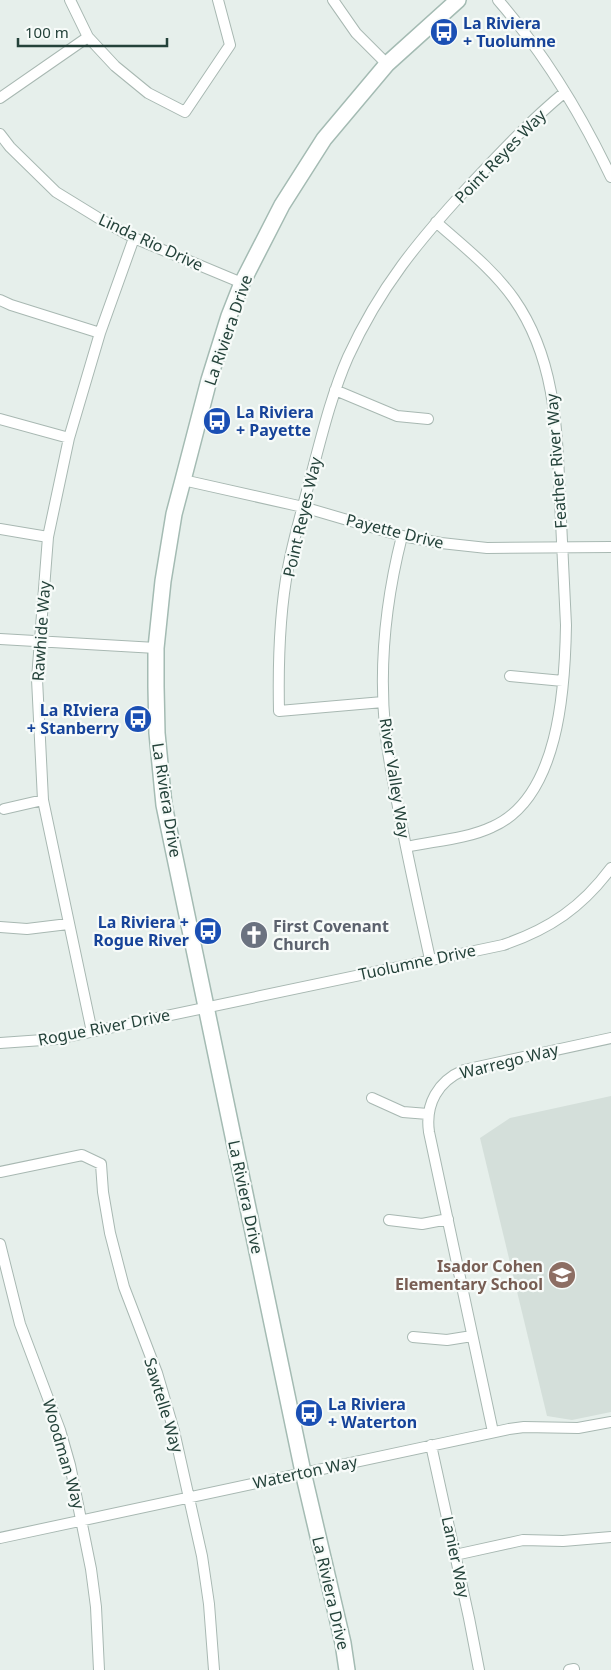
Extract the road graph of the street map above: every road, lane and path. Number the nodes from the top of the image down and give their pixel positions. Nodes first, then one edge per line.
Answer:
1 (70, 0) edge
2 (218, 0) edge
3 (333, 0) edge
4 (458, 0) edge
5 (498, 0) edge
6 (88, 36) junction
7 (387, 64) junction
8 (565, 92) junction
9 (0, 98) edge
10 (0, 134) edge
11 (611, 177) edge
12 (436, 222) junction
13 (134, 238) junction
14 (242, 283) junction
15 (0, 300) edge
16 (100, 333) junction
17 (335, 390) junction
18 (0, 419) edge
19 (428, 419) dead end
20 (70, 438) junction
21 (183, 480) junction
22 (303, 507) junction
23 (0, 529) edge
24 (402, 536) junction
25 (48, 537) junction
26 (562, 547) junction
27 (611, 547) edge
28 (0, 639) edge
29 (40, 641) junction
30 (156, 648) junction
31 (510, 676) dead end
32 (563, 681) junction
33 (383, 702) junction
34 (43, 800) junction
35 (4, 809) dead end
36 (406, 846) junction
37 (609, 873) edge
38 (68, 924) junction
39 (0, 927) edge
40 (430, 959) junction
41 (207, 1006) junction
42 (92, 1032) junction
43 (611, 1038) edge
44 (0, 1043) edge
45 (372, 1098) dead end
46 (428, 1114) junction
47 (0, 1172) edge
48 (448, 1219) junction
49 (389, 1220) dead end
50 (0, 1244) edge
51 (472, 1336) junction
52 (413, 1337) dead end
53 (611, 1422) edge
54 (493, 1432) junction
55 (431, 1445) junction
56 (303, 1472) junction
57 (189, 1497) junction
58 (82, 1520) junction
59 (611, 1537) edge
60 (0, 1538) edge
61 (456, 1554) junction
62 (574, 1669) edge
63 (99, 1670) edge
64 (214, 1670) edge
65 (347, 1670) edge
66 (478, 1670) edge
67 (570, 1670) edge

1 - 6 street
2 - 6 street
3 - 7 street
4 - 7 street, La Riviera Drive
5 - 8 street
6 - 9 street
7 - 14 street, La Riviera Drive
8 - 11 street
8 - 12 street, Point Reyes Way
10 - 13 street, Linda Rio Drive
12 - 17 street, Point Reyes Way
12 - 26 street, Feather River Way
13 - 14 street, Linda Rio Drive
13 - 16 street, Rawhide Way
14 - 21 street, La Riviera Drive
15 - 16 street
16 - 20 street, Rawhide Way
17 - 19 street
17 - 22 street, Point Reyes Way
18 - 20 street
20 - 25 street, Rawhide Way
21 - 22 street, Payette Drive
21 - 30 street, La Riviera Drive
22 - 24 street, Payette Drive
22 - 33 street, Point Reyes Way
23 - 25 street
24 - 26 street, Payette Drive
24 - 33 street, River Valley Way
25 - 29 street, Rawhide Way
26 - 27 street, Payette Drive
26 - 32 street, Feather River Way
28 - 29 street
29 - 30 street
29 - 34 street, Rawhide Way
30 - 41 street, La Riviera Drive
31 - 32 street
32 - 36 street, Feather River Way
33 - 36 street, River Valley Way
34 - 35 street
34 - 38 street, Rawhide Way
36 - 40 street, River Valley Way
37 - 40 street, Tuolumne Drive
38 - 39 street
38 - 42 street, Rawhide Way
40 - 41 street, Tuolumne Drive
41 - 42 street, Rogue River Drive
41 - 56 street, La Riviera Drive
42 - 44 street, Rogue River Drive
43 - 46 street, Warrego Way
45 - 46 street
46 - 48 street, Warrego Way
47 - 57 street, Sawtelle Way
48 - 49 street
48 - 51 street, Warrego Way
50 - 58 street, Woodman Way
51 - 52 street
51 - 54 street, Warrego Way
53 - 54 street, Waterton Way
54 - 55 street, Waterton Way
55 - 56 street, Waterton Way
55 - 61 street, Lanier Way
56 - 57 street, Waterton Way
56 - 65 street, La Riviera Drive
57 - 58 street, Waterton Way
57 - 64 street, Sawtelle Way
58 - 60 street, Waterton Way
58 - 63 street, Woodman Way
59 - 61 street
61 - 66 street, Lanier Way
62 - 67 street

